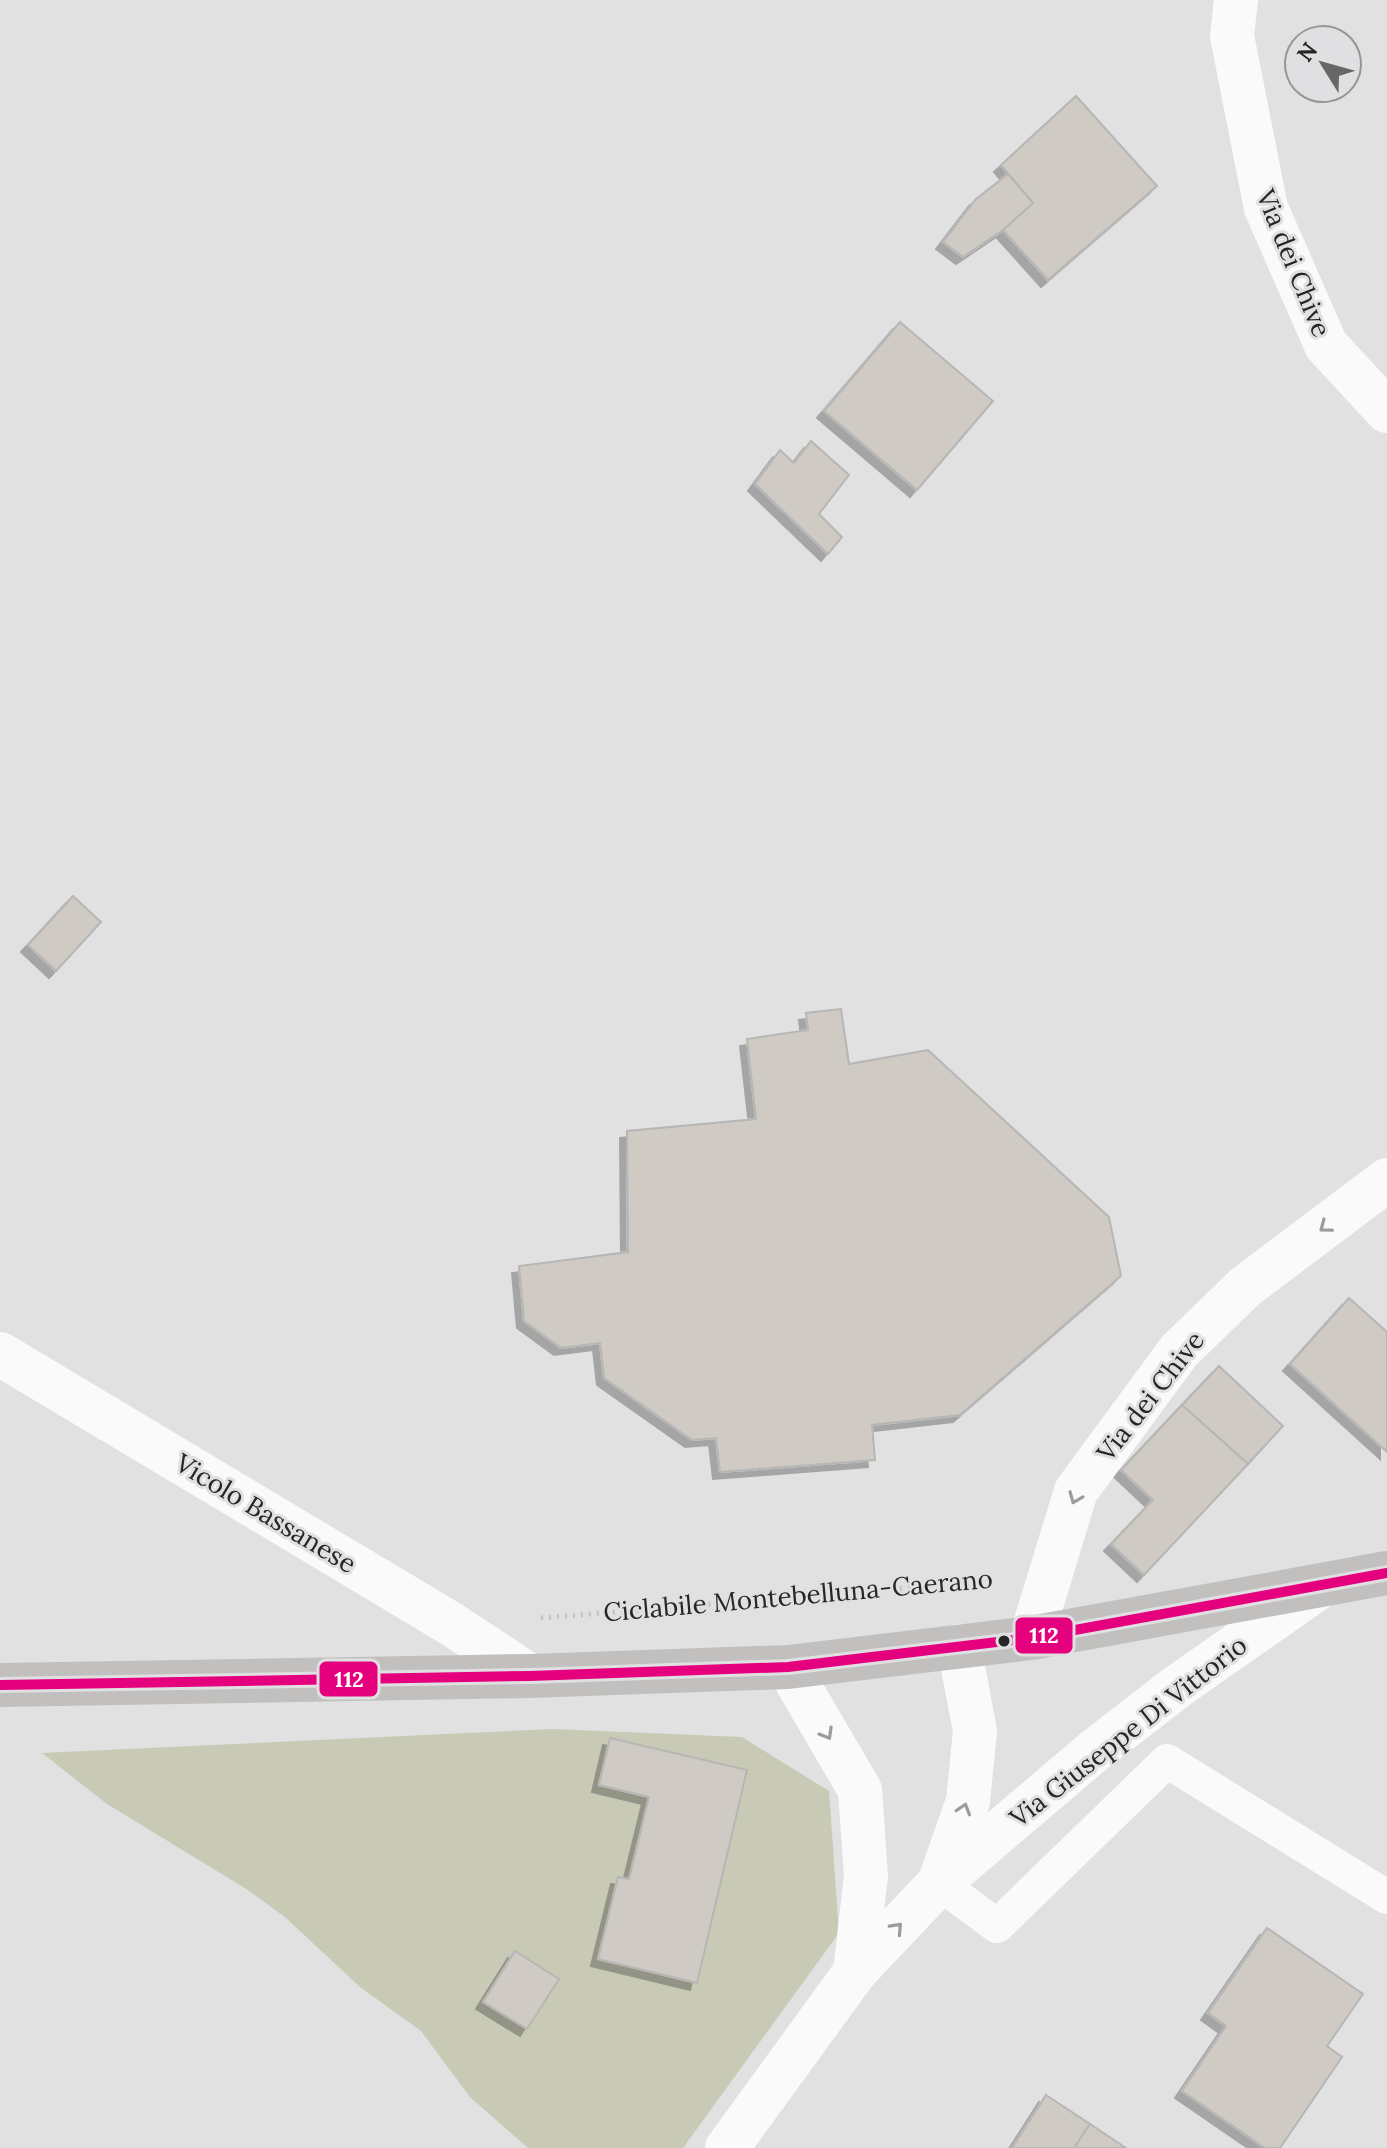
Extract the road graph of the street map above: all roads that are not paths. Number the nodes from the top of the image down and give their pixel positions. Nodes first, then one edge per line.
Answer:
1 (1236, 0) edge
2 (1387, 411) edge
3 (1387, 1180) edge
4 (0, 1354) edge
5 (1387, 1573) edge
6 (1321, 1586) junction
7 (1031, 1638) junction
8 (959, 1646) junction
9 (788, 1667) junction
10 (530, 1676) junction
11 (0, 1685) edge
12 (939, 1883) junction
13 (1387, 1897) edge
14 (855, 1972) junction
15 (727, 2148) edge

1 - 2 street, Via dei Chive
3 -> 7 street, Via dei Chive
4 - 10 street, Vicolo Bassanese
5 - 6 main road
6 - 7 main road
6 - 12 street, Via Giuseppe Di Vittorio
7 - 8 main road
8 - 9 main road
12 -> 8 street, Via Giuseppe Di Vittorio
9 - 10 main road
9 -> 14 street, Via Giuseppe Di Vittorio
10 - 11 main road
12 - 13 lane
14 -> 12 street, Via Giuseppe Di Vittorio
14 - 15 street, Via Giuseppe Di Vittorio

